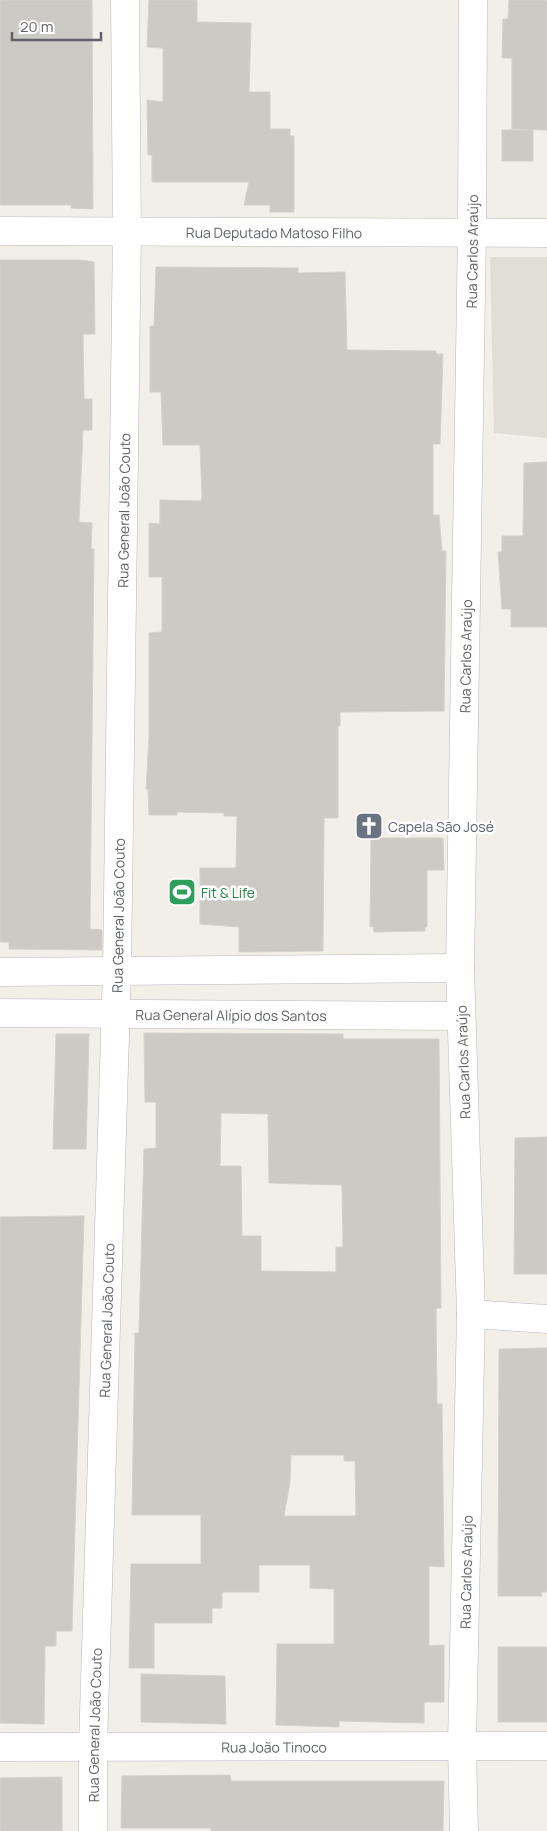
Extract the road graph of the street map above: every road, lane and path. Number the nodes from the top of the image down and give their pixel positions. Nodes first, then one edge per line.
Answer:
1 (125, 0) edge
2 (472, 0) edge
3 (0, 231) edge
4 (126, 233) junction
5 (472, 233) junction
6 (547, 233) edge
7 (460, 968) junction
8 (117, 970) junction
9 (0, 972) edge
10 (0, 1013) edge
11 (116, 1014) junction
12 (461, 1016) junction
13 (471, 1314) junction
14 (547, 1319) edge
15 (462, 1745) junction
16 (93, 1746) junction
17 (547, 1746) edge
18 (0, 1747) edge
19 (92, 1831) edge
20 (464, 1831) edge

1 - 4 street, Rua General João Couto
2 - 5 street, Rua Carlos Araújo
3 - 4 street, Rua Deputado Matoso Filho
4 - 5 street, Rua Deputado Matoso Filho
4 - 8 street, Rua General João Couto
5 - 6 street, Rua Deputado Matoso Filho
5 - 7 street, Rua Carlos Araújo
7 - 8 street
7 - 12 street, Rua Carlos Araújo
8 - 9 street
8 - 11 street, Rua General João Couto
10 - 11 street, Rua General Alípio dos Santos
11 - 12 street, Rua General Alípio dos Santos
11 - 16 street, Rua General João Couto
12 - 13 street, Rua Carlos Araújo
13 - 14 street
13 - 15 street, Rua Carlos Araújo
15 - 16 street, Rua João Tinoco
15 - 17 street, Rua João Tinoco
15 - 20 street, Rua Carlos Araújo
16 - 18 street, Rua João Tinoco
16 - 19 street, Rua General João Couto

